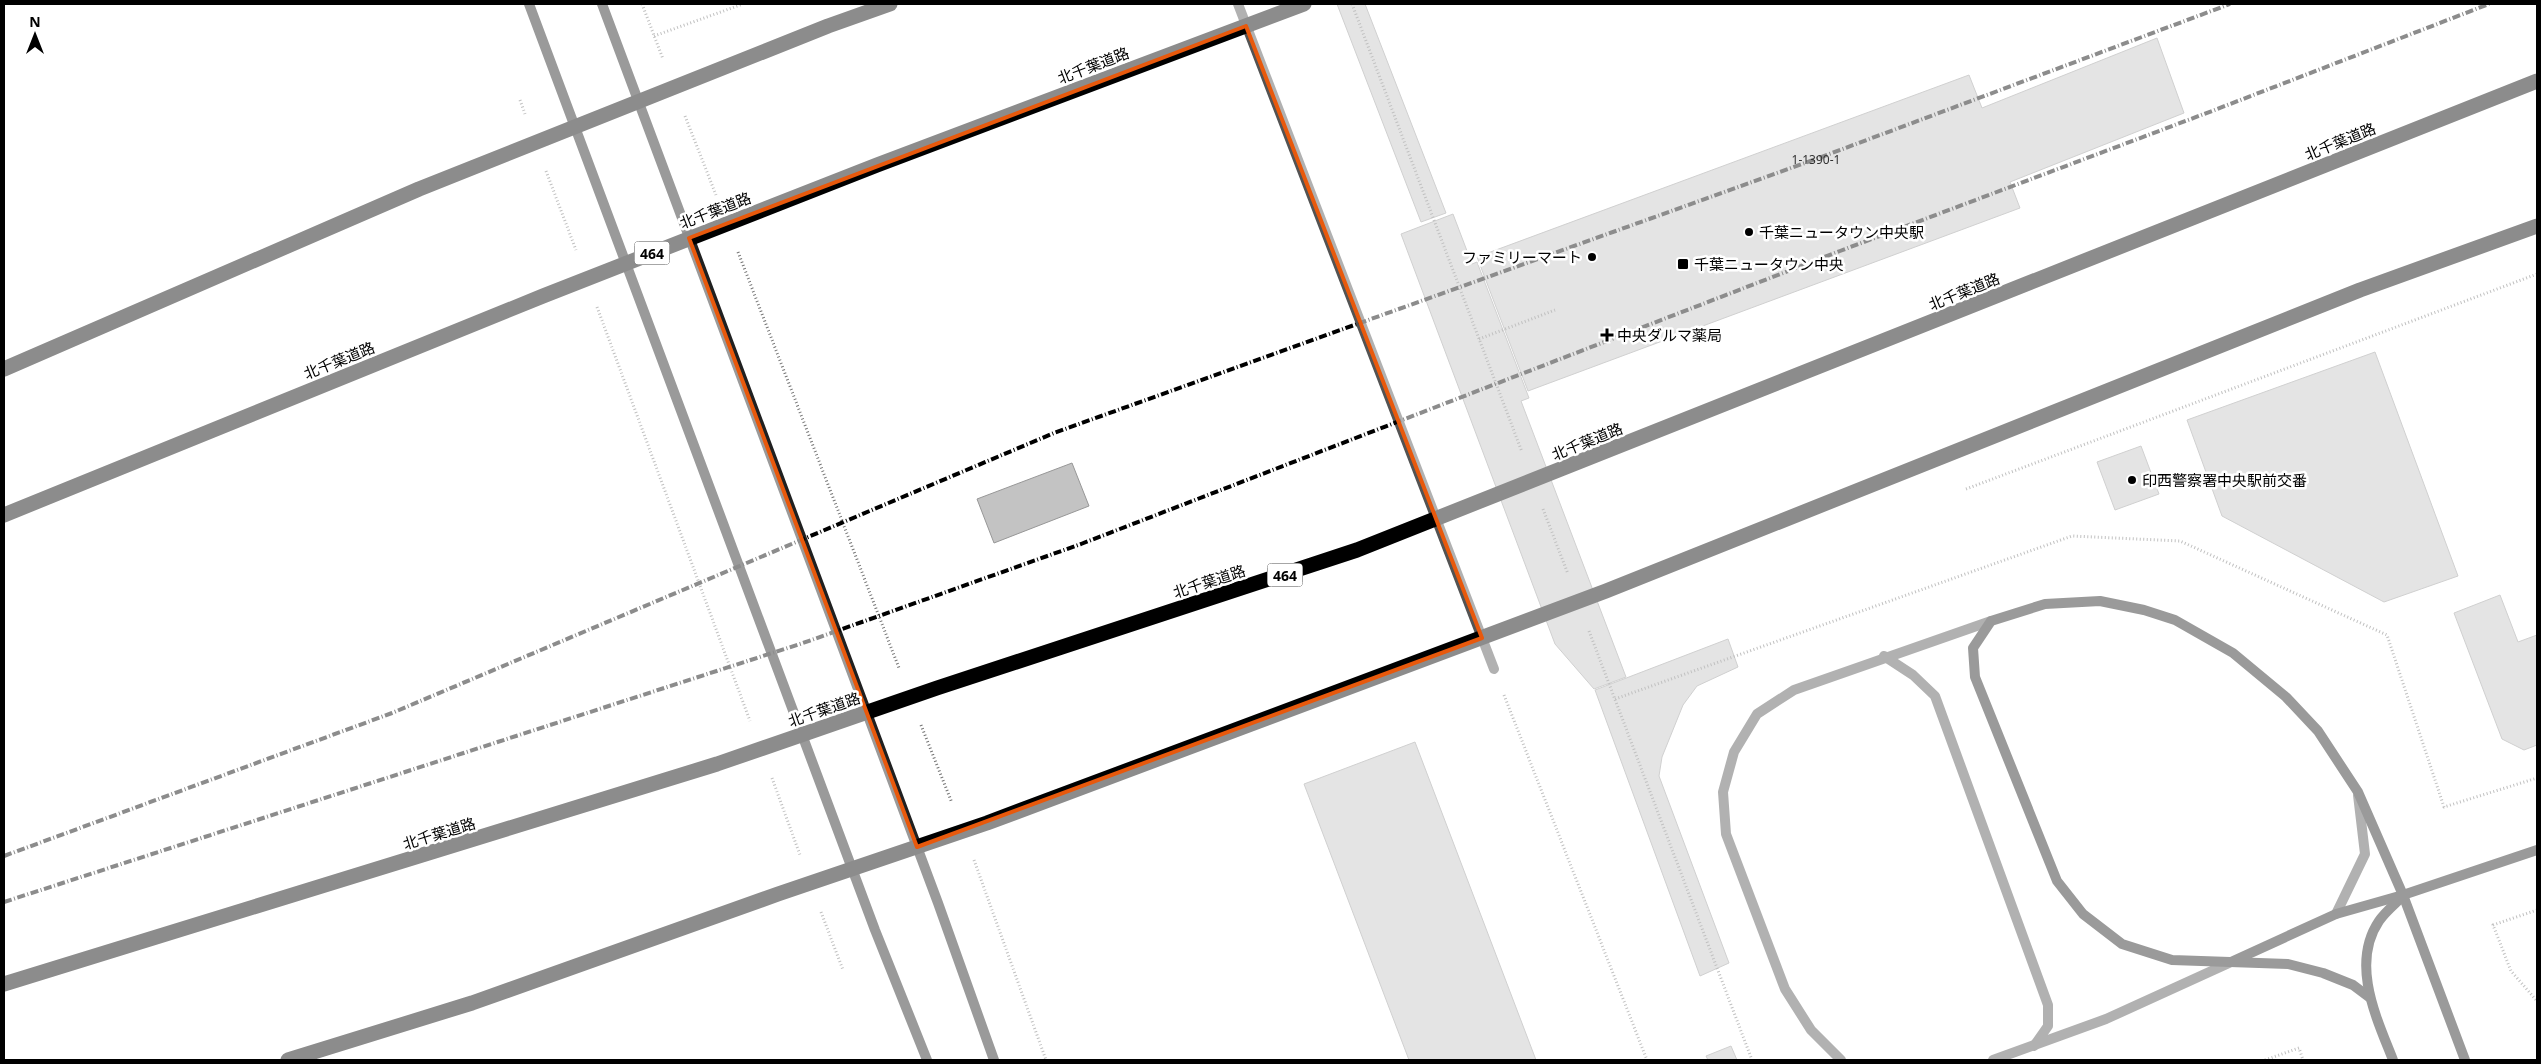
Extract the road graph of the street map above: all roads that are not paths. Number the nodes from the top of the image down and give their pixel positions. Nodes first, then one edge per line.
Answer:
1 (529, 4) edge
2 (602, 4) edge
3 (890, 4) edge
4 (1238, 4) edge
5 (1304, 4) edge
6 (2537, 81) edge
7 (2537, 226) edge
8 (4, 369) edge
9 (4, 515) edge
10 (1991, 621) junction
11 (1884, 656) junction
12 (1494, 669) road end
13 (2358, 792) junction
14 (2537, 850) edge
15 (2403, 895) junction
16 (2336, 914) junction
17 (2229, 963) junction
18 (4, 984) edge
19 (2369, 998) junction
20 (2034, 1046) junction
21 (288, 1060) edge
22 (927, 1060) edge
23 (994, 1060) edge
24 (1841, 1060) edge
25 (1994, 1060) edge
26 (2393, 1060) edge
27 (2465, 1060) edge

1 - 22 street
2 - 23 street
3 - 8 highway
4 - 12 street
5 - 9 highway, 北千葉道路 / 464
6 - 18 highway, 北千葉道路 / 464
7 - 21 highway
10 - 11 street
10 - 13 street
10 - 17 street
11 - 20 street
11 - 24 street
13 - 15 street
13 - 16 street
14 - 15 street
15 - 16 street
15 - 19 street
15 - 27 street
16 - 17 street
17 - 19 street
17 - 20 street
19 - 26 street
20 - 25 street

